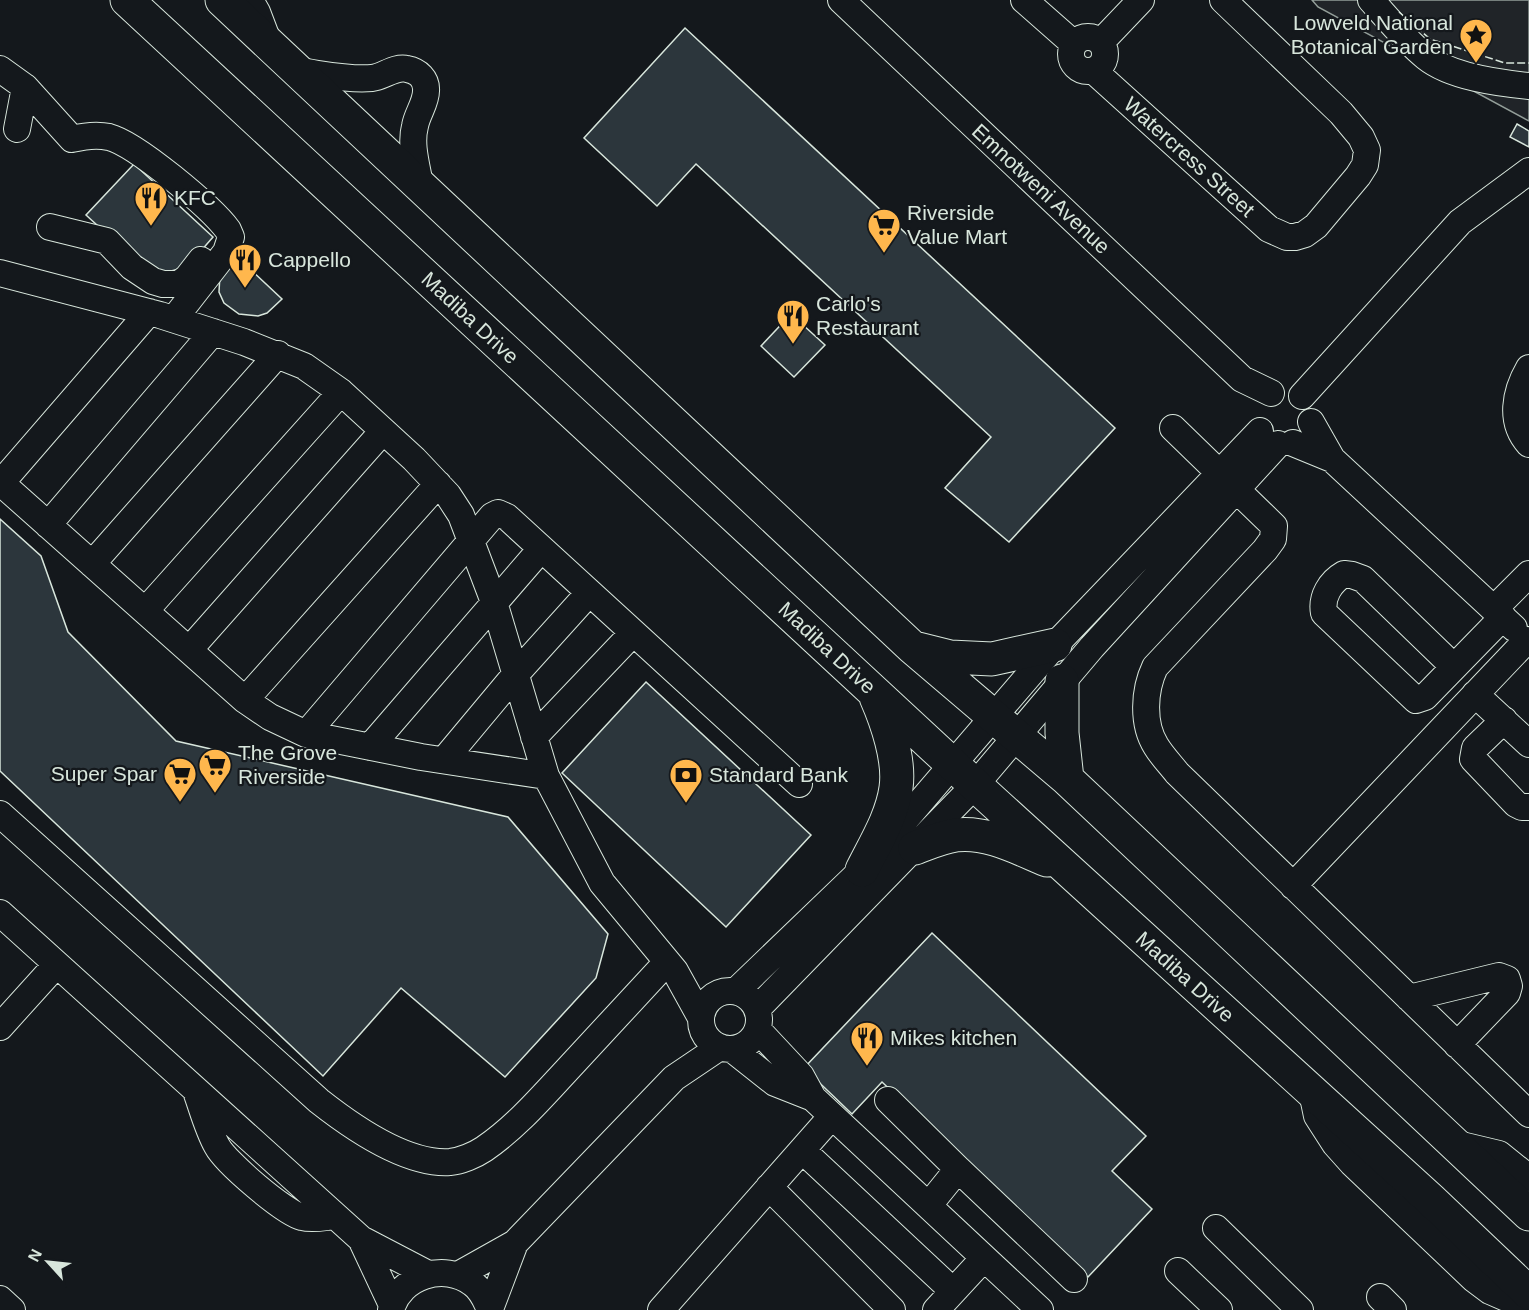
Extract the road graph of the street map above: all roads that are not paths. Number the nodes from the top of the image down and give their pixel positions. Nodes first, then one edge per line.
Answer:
1 (127, 0) edge
2 (222, 0) edge
3 (250, 0) edge
4 (841, 0) edge
5 (1024, 0) edge
6 (1141, 0) edge
7 (1223, 0) edge
8 (1371, 0) edge
9 (1101, 42) junction
10 (269, 44) junction
11 (1074, 44) junction
12 (0, 69) edge
13 (298, 71) junction
14 (1094, 71) junction
15 (1529, 86) edge
16 (25, 87) junction
17 (17, 129) dead end
18 (1529, 171) edge
19 (420, 185) junction
20 (225, 225) junction
21 (50, 227) dead end
22 (0, 273) edge
23 (149, 312) junction
24 (174, 319) junction
25 (213, 332) junction
26 (278, 354) junction
27 (1529, 368) edge
28 (340, 392) junction
29 (1302, 396) junction
30 (1311, 423) junction
31 (1272, 424) junction
32 (1173, 428) dead end
33 (383, 431) junction
34 (1529, 444) edge
35 (1332, 459) junction
36 (1228, 482) junction
37 (1, 483) edge
38 (438, 484) junction
39 (48, 525) junction
40 (471, 540) junction
41 (541, 549) junction
42 (92, 564) junction
43 (1529, 574) edge
44 (589, 593) junction
45 (494, 602) junction
46 (145, 610) junction
47 (1498, 613) junction
48 (633, 633) junction
49 (1528, 641) edge
50 (1055, 645) junction
51 (913, 648) junction
52 (189, 650) junction
53 (1454, 667) junction
54 (515, 675) junction
55 (1062, 681) junction
56 (873, 691) junction
57 (1476, 694) junction
58 (245, 700) junction
59 (1504, 720) junction
60 (1005, 725) junction
61 (306, 734) junction
62 (534, 738) junction
63 (1529, 744) edge
64 (370, 747) junction
65 (444, 760) junction
66 (964, 774) junction
67 (546, 776) junction
68 (1067, 779) junction
69 (799, 784) dead end
70 (1529, 807) edge
71 (0, 814) edge
72 (915, 848) junction
73 (1066, 868) junction
74 (862, 870) junction
75 (1293, 886) junction
76 (0, 913) edge
77 (56, 965) junction
78 (671, 967) junction
79 (727, 992) junction
80 (1409, 998) junction
81 (758, 1019) junction
82 (701, 1022) junction
83 (0, 1027) edge
84 (1457, 1045) junction
85 (726, 1048) junction
86 (674, 1078) junction
87 (1312, 1092) junction
88 (813, 1098) junction
89 (888, 1100) dead end
90 (1529, 1114) edge
91 (832, 1116) junction
92 (1453, 1143) junction
93 (802, 1150) junction
94 (958, 1169) junction
95 (1529, 1178) edge
96 (769, 1187) junction
97 (929, 1205) junction
98 (1529, 1214) edge
99 (1216, 1228) dead end
100 (361, 1239) junction
101 (514, 1243) junction
102 (984, 1258) junction
103 (1178, 1271) dead end
104 (428, 1274) junction
105 (458, 1275) junction
106 (1074, 1279) dead end
107 (1529, 1293) edge
108 (0, 1299) edge
109 (940, 1305) edge
110 (1026, 1305) edge
111 (392, 1307) edge
112 (1529, 1308) edge
113 (12, 1310) edge
114 (490, 1310) edge
115 (661, 1310) edge
116 (892, 1310) edge
117 (1219, 1310) edge
118 (1300, 1310) edge

1 - 56 main road, Madiba Drive
2 - 10 main road
3 - 10 street
4 - 31 street, Emnotweni Avenue
5 - 11 street
6 - 9 street
7 - 14 street, Watercress Street
8 - 15 street
9 - 11 street
9 - 14 street
10 - 13 main road
11 - 14 street
12 - 16 street
13 - 19 main road
13 - 19 street
16 - 17 street
16 - 20 street
18 - 29 street
19 - 51 main road
20 - 21 street
20 - 24 street
22 - 23 street
23 - 24 street
23 - 37 street
24 - 25 street
25 - 26 street
25 - 39 street
26 - 28 street
26 - 42 street
27 - 34 street
28 - 33 street
28 - 46 street
29 - 30 street
29 - 31 street
30 - 31 street
30 - 35 street
31 - 35 street
31 - 36 street
32 - 36 street
33 - 38 street
33 - 52 street
35 - 47 street
36 - 50 street
36 - 55 street
36 - 75 street
37 - 39 street
38 - 40 street
38 - 58 street
39 - 42 street
40 - 41 street
40 - 45 street
40 - 61 street
41 - 44 street
41 - 45 street
42 - 46 street
43 - 47 street
44 - 48 street
44 - 54 street
45 - 54 street
45 - 64 street
46 - 52 street
47 - 49 street
47 - 53 street
48 - 62 street
48 - 69 street
49 - 57 street
50 - 51 main road
50 - 60 street
51 - 60 main road
52 - 58 street
53 - 53 street
54 - 62 street
54 - 65 street
55 - 60 street
55 - 68 main road
56 - 66 main road, Madiba Drive
56 - 74 main road
57 - 59 street
57 - 75 street
58 - 61 street
59 - 63 street
59 - 70 street
60 - 66 street
60 - 68 main road
61 - 64 street
62 - 67 street
64 - 65 street
65 - 67 street
66 - 72 street
66 - 73 main road, Madiba Drive
66 - 74 street
67 - 78 street
68 - 92 main road
71 - 78 street
72 - 73 main road
72 - 81 street
73 - 87 main road, Madiba Drive
74 - 79 street
75 - 80 street
76 - 77 street
77 - 83 street
77 - 100 street
78 - 79 street
78 - 82 street
79 - 81 street
79 - 82 street
80 - 84 street
80 - 84 street
81 - 85 street
81 - 88 street
82 - 85 street
82 - 86 street
84 - 90 street
85 - 86 street
85 - 88 street
86 - 101 street
87 - 107 main road, Madiba Drive
87 - 112 street
88 - 91 street
89 - 94 street
91 - 93 street
91 - 97 street
92 - 95 street
92 - 98 main road
93 - 96 street
93 - 109 street
94 - 97 street
94 - 106 street
96 - 115 street
96 - 116 street
97 - 102 street
99 - 118 street
100 - 104 street
100 - 111 street
101 - 105 street
101 - 114 street
102 - 109 street
102 - 110 street
103 - 117 street
104 - 105 street
104 - 111 street
105 - 114 street
108 - 113 street

